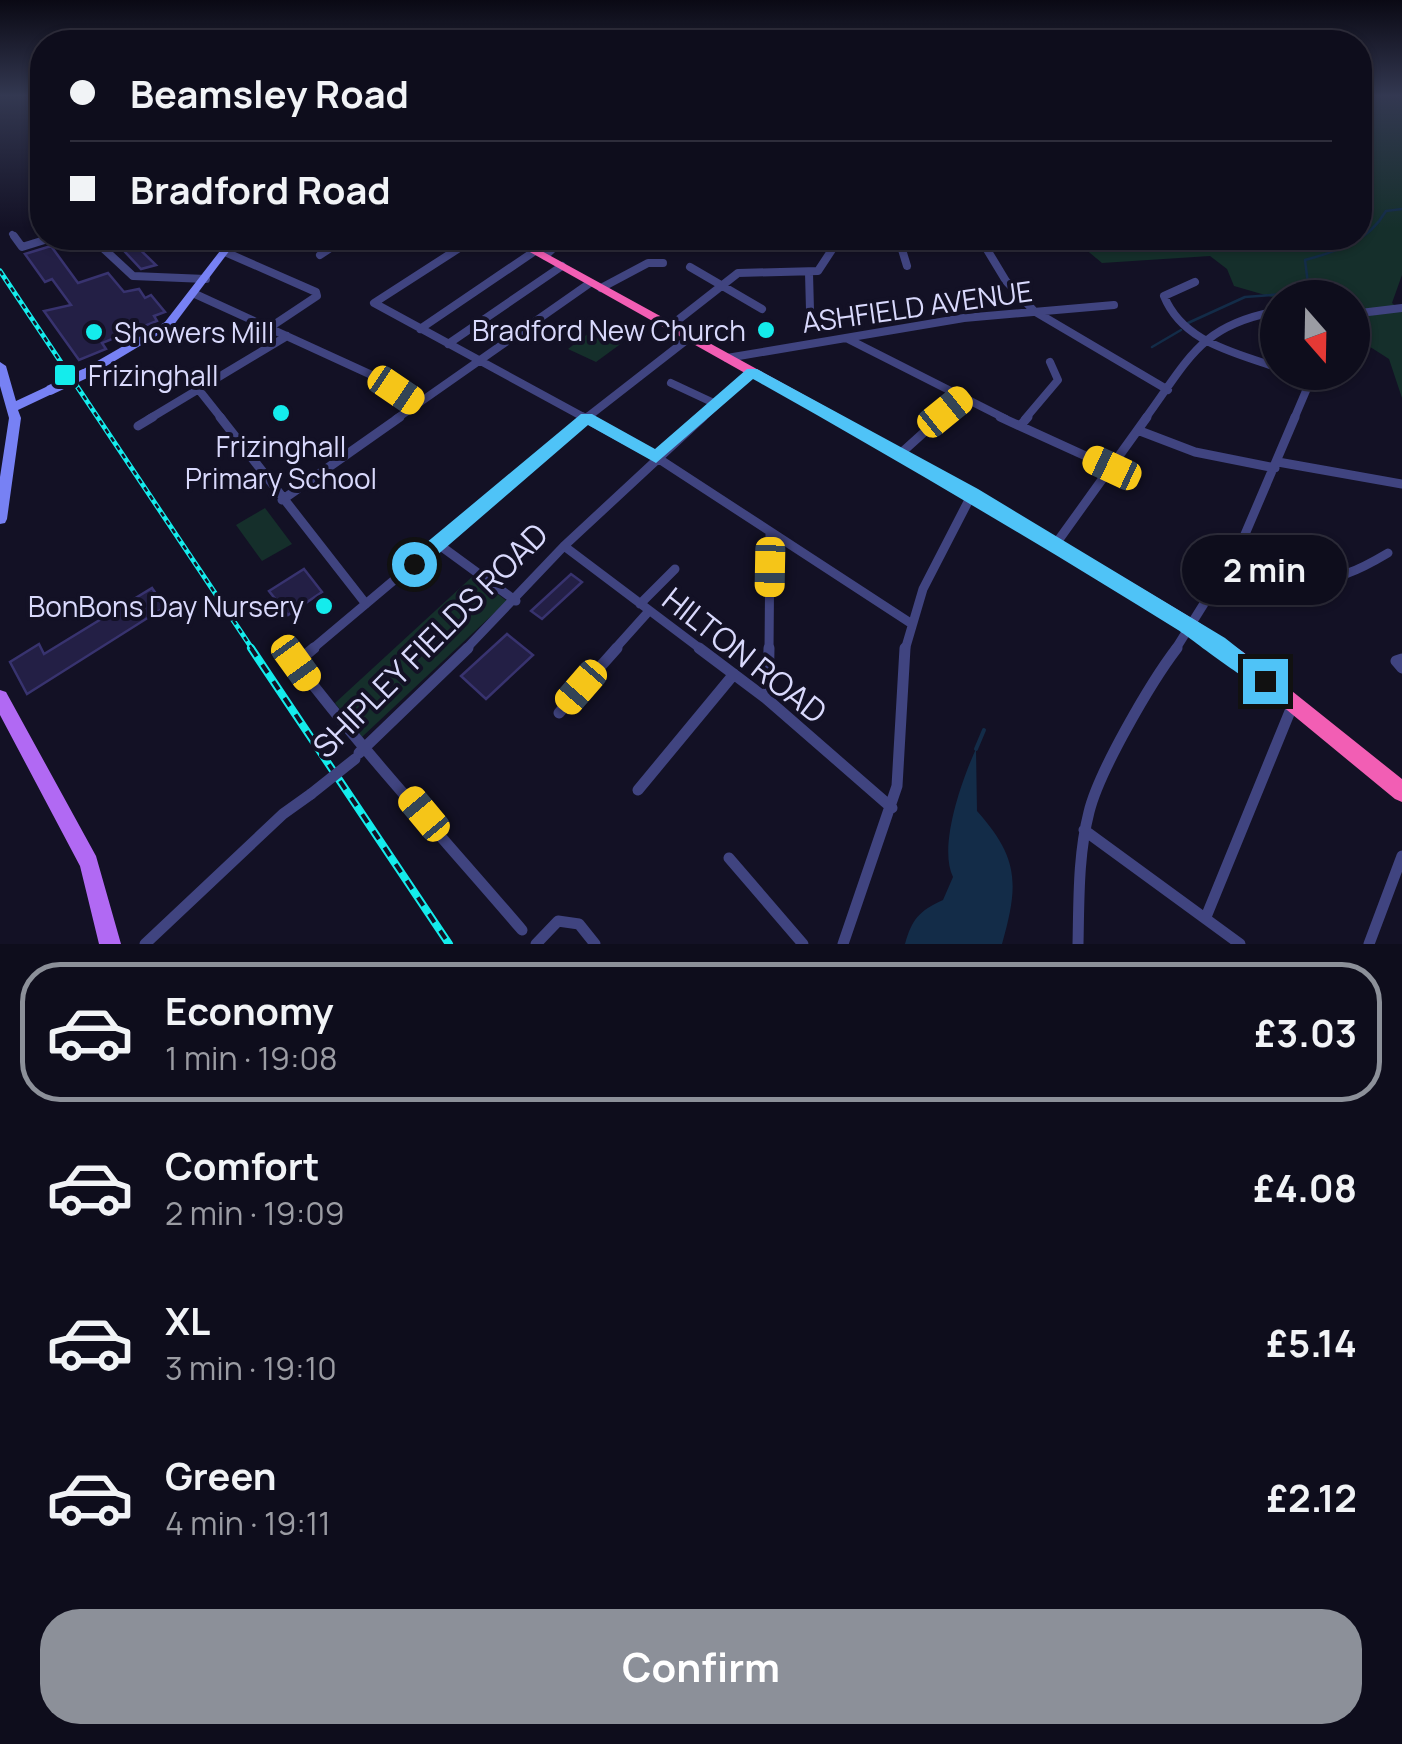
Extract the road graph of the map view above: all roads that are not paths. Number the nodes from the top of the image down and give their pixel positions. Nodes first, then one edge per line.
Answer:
1 (12, 234) dead end
2 (30, 245) edge
3 (105, 250) edge
4 (327, 250) edge
5 (455, 250) edge
6 (533, 250) edge
7 (546, 250) edge
8 (834, 250) edge
9 (903, 250) edge
10 (987, 250) edge
11 (225, 252) joint
12 (320, 254) dead end
13 (540, 254) junction
14 (663, 263) dead end
15 (562, 266) junction
16 (907, 266) dead end
17 (690, 267) dead end
18 (808, 273) junction
19 (206, 279) junction
20 (1195, 282) dead end
21 (596, 286) junction
22 (720, 286) junction
23 (195, 294) junction
24 (374, 303) joint
25 (1114, 305) dead end
26 (1402, 308) edge
27 (762, 309) dead end
28 (810, 310) dead end
29 (1034, 311) junction
30 (1370, 312) edge
31 (1260, 316) edge
32 (669, 326) junction
33 (269, 328) junction
34 (420, 329) junction
35 (287, 336) junction
36 (689, 338) junction
37 (846, 338) junction
38 (1204, 338) junction
39 (448, 344) junction
40 (727, 358) junction
41 (479, 361) junction
42 (1260, 361) edge
43 (1050, 362) dead end
44 (0, 366) edge
45 (752, 372) junction
46 (671, 383) dead end
47 (199, 390) junction
48 (1168, 390) junction
49 (1307, 390) edge
50 (962, 399) junction
51 (417, 404) junction
52 (716, 404) junction
53 (14, 406) junction
54 (586, 418) junction
55 (138, 426) dead end
56 (1020, 426) junction
57 (1140, 432) junction
58 (900, 454) junction
59 (656, 457) junction
60 (1277, 464) junction
61 (1112, 468) junction
62 (1402, 484) edge
63 (972, 494) junction
64 (282, 500) junction
65 (0, 519) edge
66 (770, 534) junction
67 (438, 544) junction
68 (1055, 545) junction
69 (564, 546) junction
70 (1240, 546) junction
71 (1388, 553) dead end
72 (675, 569) dead end
73 (516, 600) junction
74 (366, 604) junction
75 (645, 608) junction
76 (912, 624) junction
77 (1192, 628) junction
78 (1402, 660) edge
79 (1402, 668) edge
80 (734, 674) junction
81 (0, 698) edge
82 (768, 700) junction
83 (1293, 704) junction
84 (559, 713) dead end
85 (358, 754) junction
86 (638, 790) dead end
87 (1402, 792) edge
88 (311, 794) joint
89 (892, 808) junction
90 (1084, 830) junction
91 (1402, 856) edge
92 (729, 858) dead end
93 (1206, 918) junction
94 (522, 930) dead end
95 (110, 944) edge
96 (145, 944) edge
97 (536, 944) edge
98 (595, 944) edge
99 (802, 944) edge
100 (843, 944) edge
101 (1078, 944) edge
102 (1240, 944) edge
103 (1370, 944) edge

1 - 2 street
3 - 19 street
4 - 12 street
5 - 24 street
6 - 13 highway
7 - 13 street
8 - 18 street
9 - 16 street
10 - 29 street
11 - 19 street
11 - 33 street
13 - 15 highway
13 - 34 street
14 - 21 street
15 - 21 highway
15 - 39 street
17 - 22 street
18 - 22 street
18 - 28 street
19 - 23 street
20 - 38 street
21 - 32 highway
21 - 41 street
22 - 27 street
22 - 32 street
23 - 33 street
23 - 53 street, bridge
24 - 34 street
25 - 29 street, ASHFIELD AVENUE
26 - 30 street
29 - 37 street, ASHFIELD AVENUE
29 - 48 street
31 - 38 street
32 - 36 highway
33 - 35 street
34 - 39 street
35 - 47 street
35 - 51 street
36 - 40 highway
36 - 54 street
37 - 40 street, ASHFIELD AVENUE
37 - 50 street
38 - 42 street
38 - 48 street
39 - 41 street
40 - 45 highway
41 - 51 street
41 - 54 street
43 - 56 street
44 - 53 street
45 - 52 street, SHIPLEY FIELDS ROAD
45 - 58 highway
46 - 52 street
47 - 55 street
47 - 64 street
48 - 57 street
49 - 60 street
50 - 56 street
50 - 58 street
51 - 64 street
52 - 59 street, SHIPLEY FIELDS ROAD
53 - 65 street
54 - 59 street
54 - 67 street
56 - 61 street
57 - 60 street
57 - 61 street
58 - 63 highway
59 - 66 street
59 - 69 street, SHIPLEY FIELDS ROAD
60 - 62 street
60 - 70 street
61 - 68 street
63 - 68 highway
63 - 76 street
64 - 74 street
66 - 76 street
66 - 82 street
67 - 73 street
67 - 74 street
68 - 77 highway
69 - 73 street, SHIPLEY FIELDS ROAD
69 - 75 street, HILTON ROAD
70 - 71 street
70 - 77 street
72 - 75 street
73 - 85 street, SHIPLEY FIELDS ROAD
74 - 85 street
75 - 80 street, HILTON ROAD
75 - 84 street
76 - 89 street
77 - 83 highway
77 - 90 street
78 - 79 street
80 - 82 street, HILTON ROAD
80 - 86 street
81 - 95 main road
82 - 89 street, HILTON ROAD
83 - 87 highway
83 - 93 street
85 - 88 street, SHIPLEY FIELDS ROAD, bridge
85 - 94 street
88 - 96 street, SHIPLEY FIELDS ROAD
89 - 100 street
90 - 93 street
90 - 101 street
91 - 103 street
92 - 99 street
93 - 102 street
97 - 98 street

